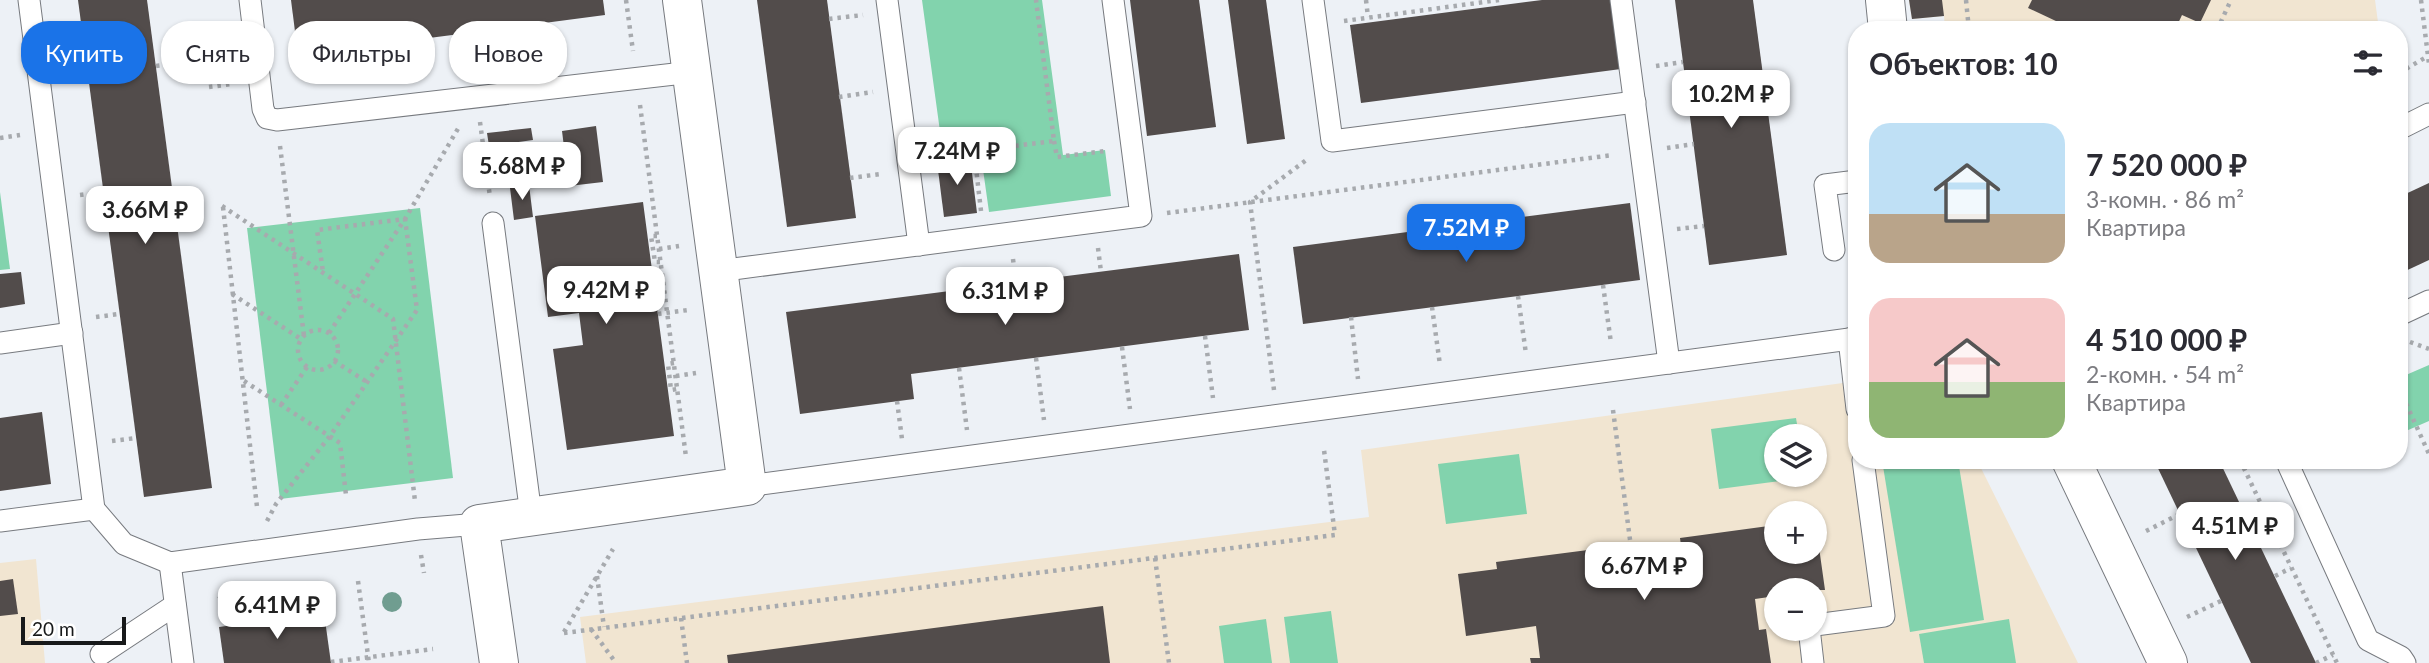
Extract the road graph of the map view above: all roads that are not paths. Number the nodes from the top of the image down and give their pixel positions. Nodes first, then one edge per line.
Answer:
1 (29, 0) edge
2 (250, 0) edge
3 (682, 0) edge
4 (887, 0) edge
5 (1113, 0) edge
6 (1313, 0) edge
7 (1621, 0) edge
8 (1885, 0) edge
9 (1887, 21) edge
10 (692, 72) junction
11 (1634, 102) junction
12 (2429, 114) edge
13 (2408, 124) edge
14 (1848, 182) edge
15 (493, 223) road end
16 (919, 245) junction
17 (1834, 250) dead end
18 (718, 271) junction
19 (2429, 301) edge
20 (2408, 311) edge
21 (72, 333) junction
22 (1848, 340) edge
23 (0, 343) edge
24 (1669, 363) junction
25 (1864, 469) edge
26 (2075, 469) edge
27 (2290, 469) edge
28 (747, 486) junction
29 (94, 509) junction
30 (531, 515) junction
31 (0, 521) edge
32 (479, 524) junction
33 (170, 563) junction
34 (175, 605) junction
35 (1827, 623) edge
36 (1810, 641) edge
37 (101, 654) dead end
38 (183, 663) edge
39 (499, 663) edge
40 (1813, 663) edge
41 (2168, 663) edge
42 (2405, 663) edge

1 - 21 lane
2 - 10 lane
3 - 10 street
4 - 16 lane
5 - 16 lane
6 - 11 lane
7 - 11 lane
8 - 9 street
10 - 18 street
11 - 24 lane
12 - 13 lane
14 - 17 lane
15 - 30 lane
16 - 18 lane
18 - 28 street
19 - 20 lane
21 - 23 lane
21 - 29 lane
22 - 24 lane
24 - 28 lane
25 - 35 lane
26 - 41 street
27 - 42 lane
28 - 30 street
29 - 31 lane
29 - 33 lane
30 - 32 street
32 - 33 lane
32 - 39 street
33 - 34 lane
34 - 37 lane
34 - 38 lane
36 - 40 lane

